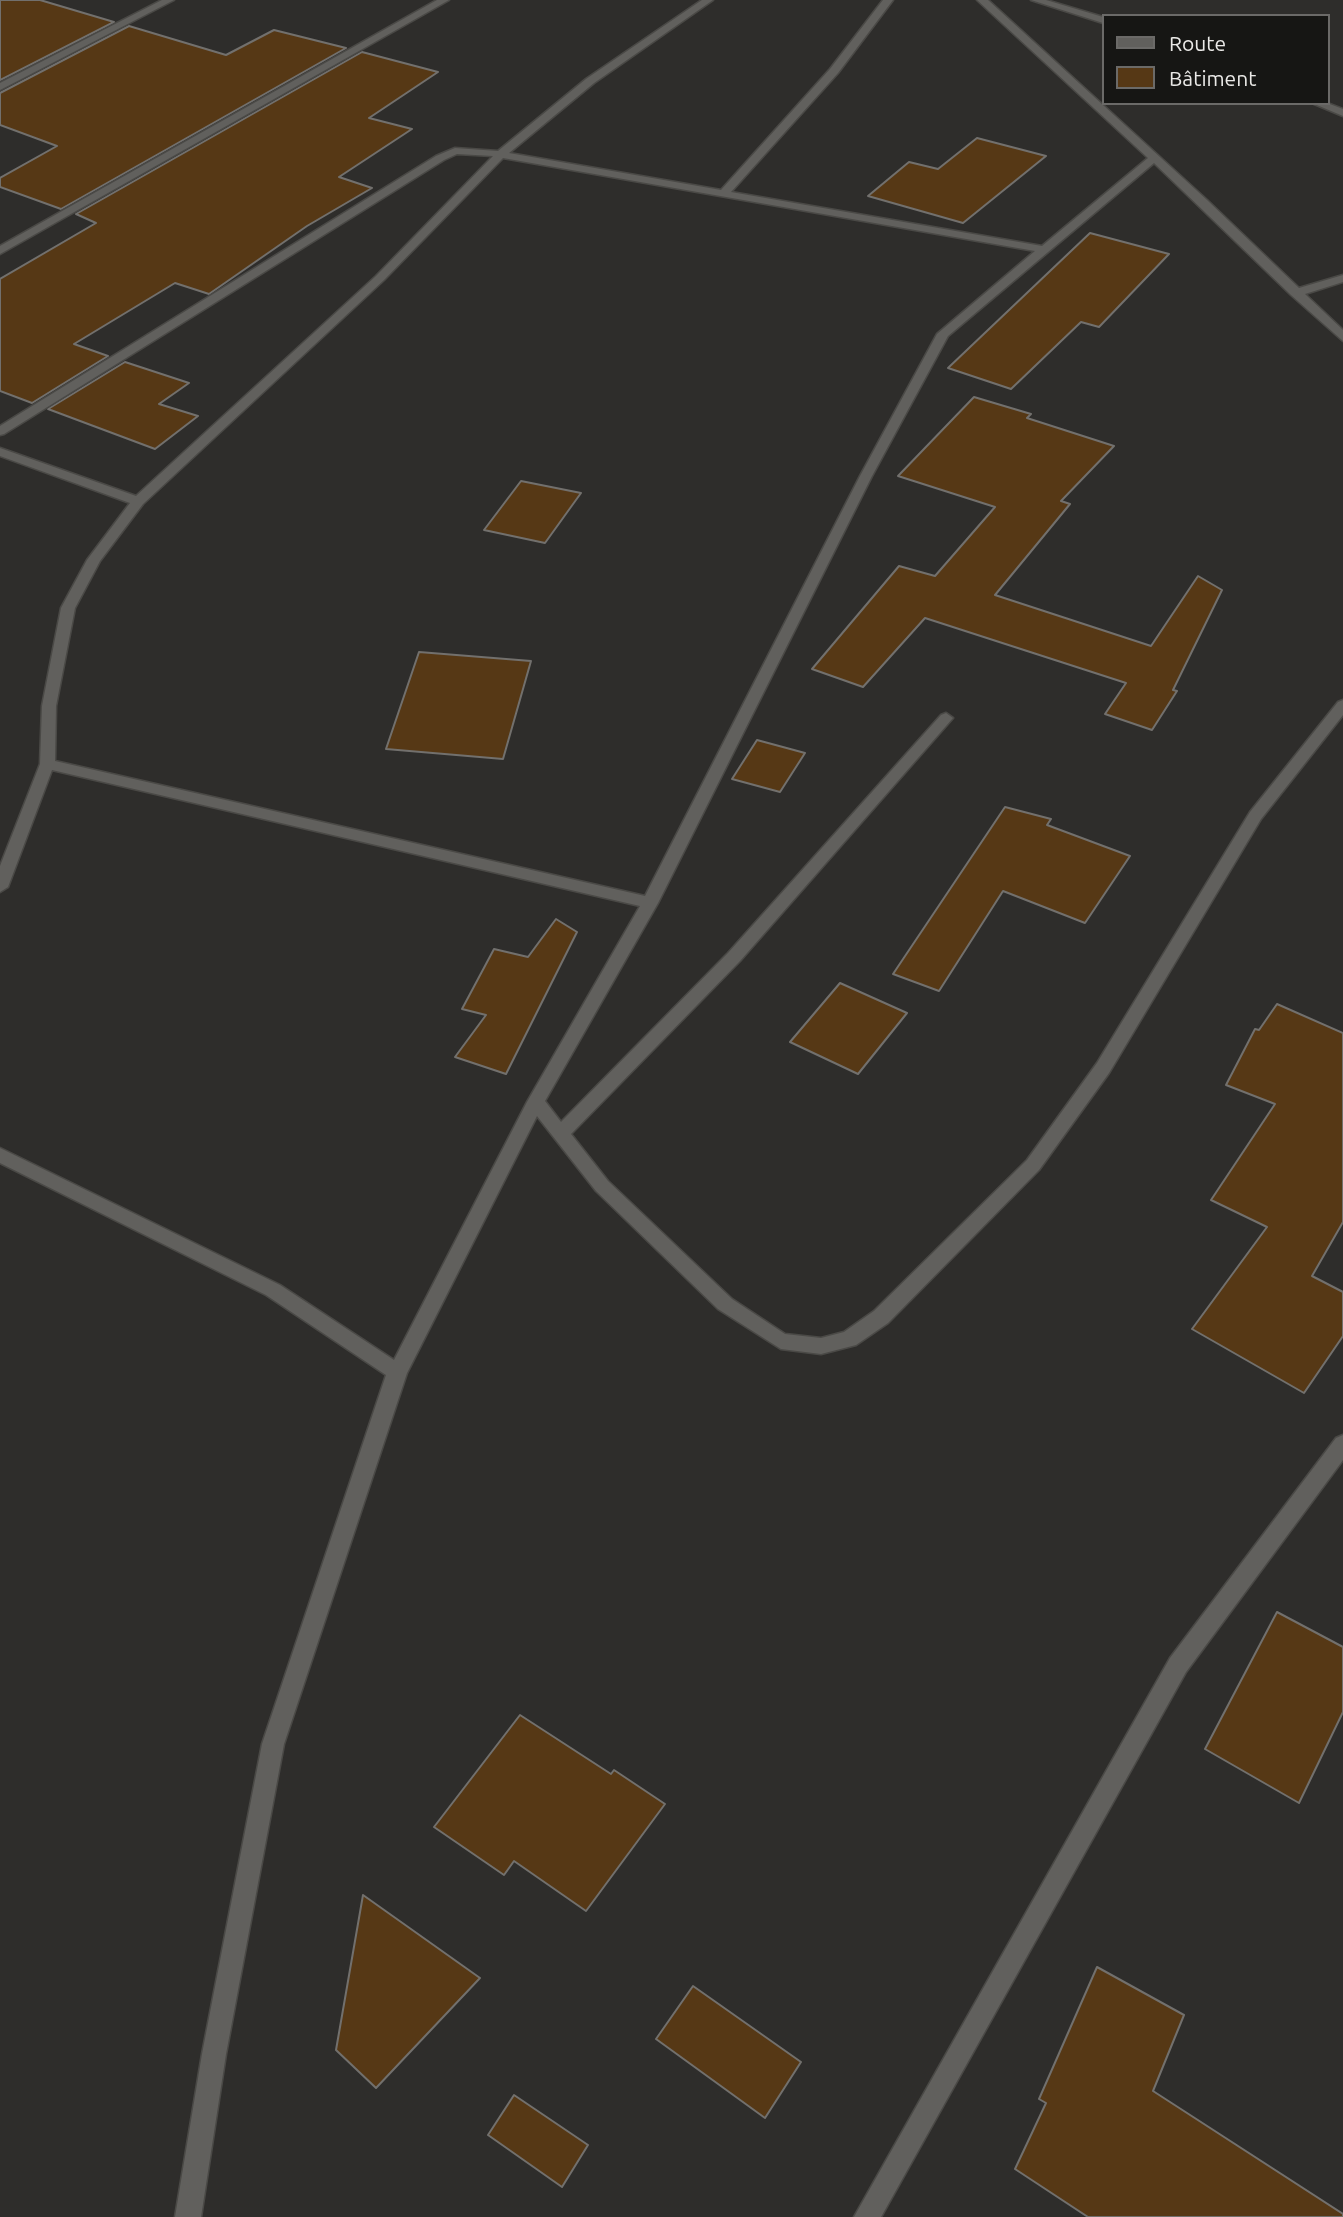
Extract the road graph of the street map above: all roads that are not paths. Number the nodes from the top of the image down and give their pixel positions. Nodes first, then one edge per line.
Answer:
1 (169, 0) edge
2 (444, 0) edge
3 (708, 0) edge
4 (888, 0) edge
5 (982, 0) edge
6 (1036, 0) edge
7 (1102, 20) edge
8 (0, 87) edge
9 (1322, 105) edge
10 (1343, 113) edge
11 (501, 155) junction
12 (1154, 158) junction
13 (722, 195) junction
14 (1046, 250) junction
15 (0, 251) edge
16 (1339, 283) edge
17 (1295, 293) junction
18 (1343, 337) edge
19 (0, 431) edge
20 (0, 452) edge
21 (138, 501) junction
22 (1343, 705) edge
23 (946, 718) dead end
24 (47, 764) junction
25 (0, 887) edge
26 (650, 903) junction
27 (536, 1102) junction
28 (562, 1133) junction
29 (0, 1155) edge
30 (397, 1372) junction
31 (1343, 1444) edge
32 (188, 2217) edge
33 (867, 2217) edge

1 - 8 street
2 - 15 street
3 - 11 street
4 - 13 street
5 - 12 street
6 - 7 street
9 - 10 street
11 - 13 street
11 - 19 street
11 - 21 street
12 - 14 street
12 - 17 street
13 - 14 street
14 - 26 street
16 - 17 street
17 - 18 street
20 - 21 street
21 - 24 street
22 - 28 street
23 - 28 street
24 - 25 street
24 - 26 street
26 - 27 street
27 - 28 street
27 - 30 street
29 - 30 street
30 - 32 street
31 - 33 street

